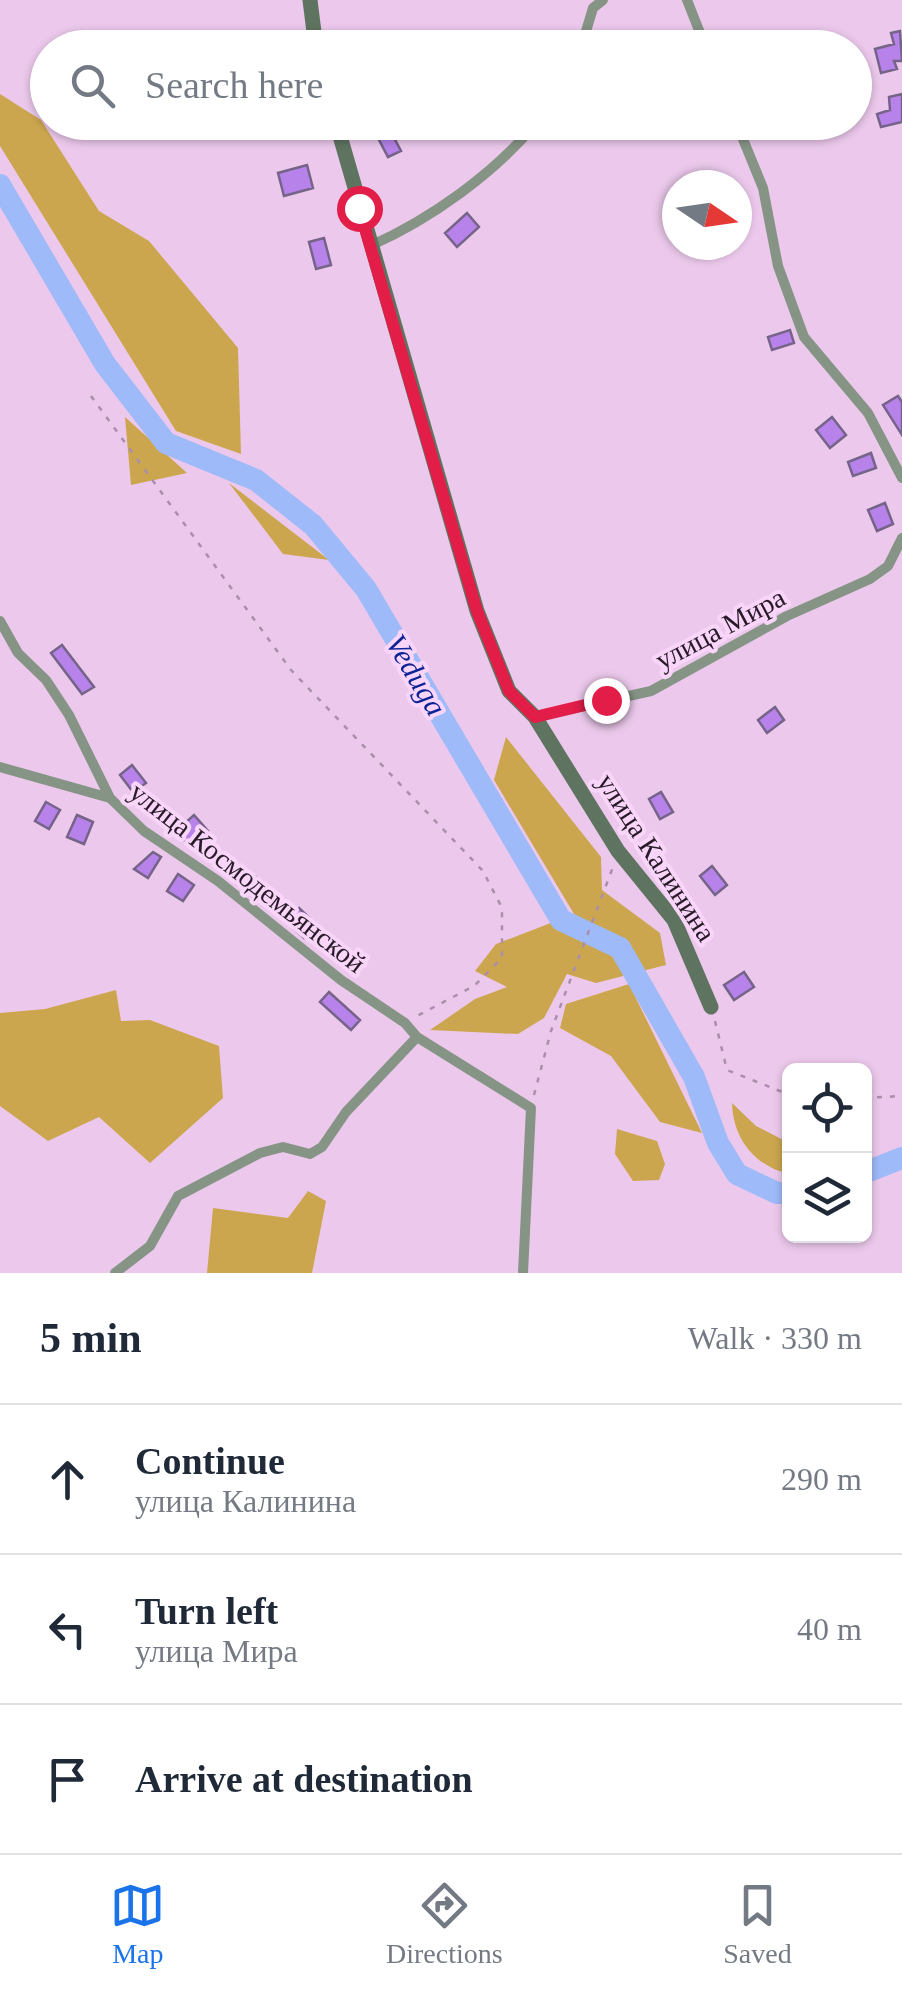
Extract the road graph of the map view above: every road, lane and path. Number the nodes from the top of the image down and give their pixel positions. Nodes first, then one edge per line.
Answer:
1 (310, 0) edge
2 (602, 0) edge
3 (687, 0) edge
4 (314, 30) edge
5 (587, 30) edge
6 (699, 30) edge
7 (341, 140) edge
8 (522, 140) edge
9 (743, 140) edge
10 (370, 246) junction
11 (91, 396) dead end
12 (902, 478) edge
13 (902, 538) edge
14 (0, 621) edge
15 (535, 717) junction
16 (0, 767) edge
17 (110, 798) junction
18 (618, 851) junction
19 (712, 1007) joint
20 (405, 1022) junction
21 (416, 1036) junction
22 (782, 1092) edge
23 (902, 1096) edge
24 (872, 1098) edge
25 (531, 1108) junction
26 (115, 1273) edge
27 (523, 1273) edge

1 - 4 street
2 - 5 street
3 - 6 street
7 - 10 street, улица Калинина
8 - 10 street
9 - 12 street
10 - 15 street, улица Калинина
11 - 20 path
13 - 15 street, улица Мира
14 - 17 street, улица Космодемьянской
15 - 18 street, улица Калинина
16 - 17 street
17 - 20 street, улица Космодемьянской
18 - 19 street, улица Калинина
18 - 25 path
19 - 22 path
20 - 21 street, улица Космодемьянской
21 - 25 street, улица Космодемьянской
21 - 26 street
23 - 24 path
25 - 27 street

